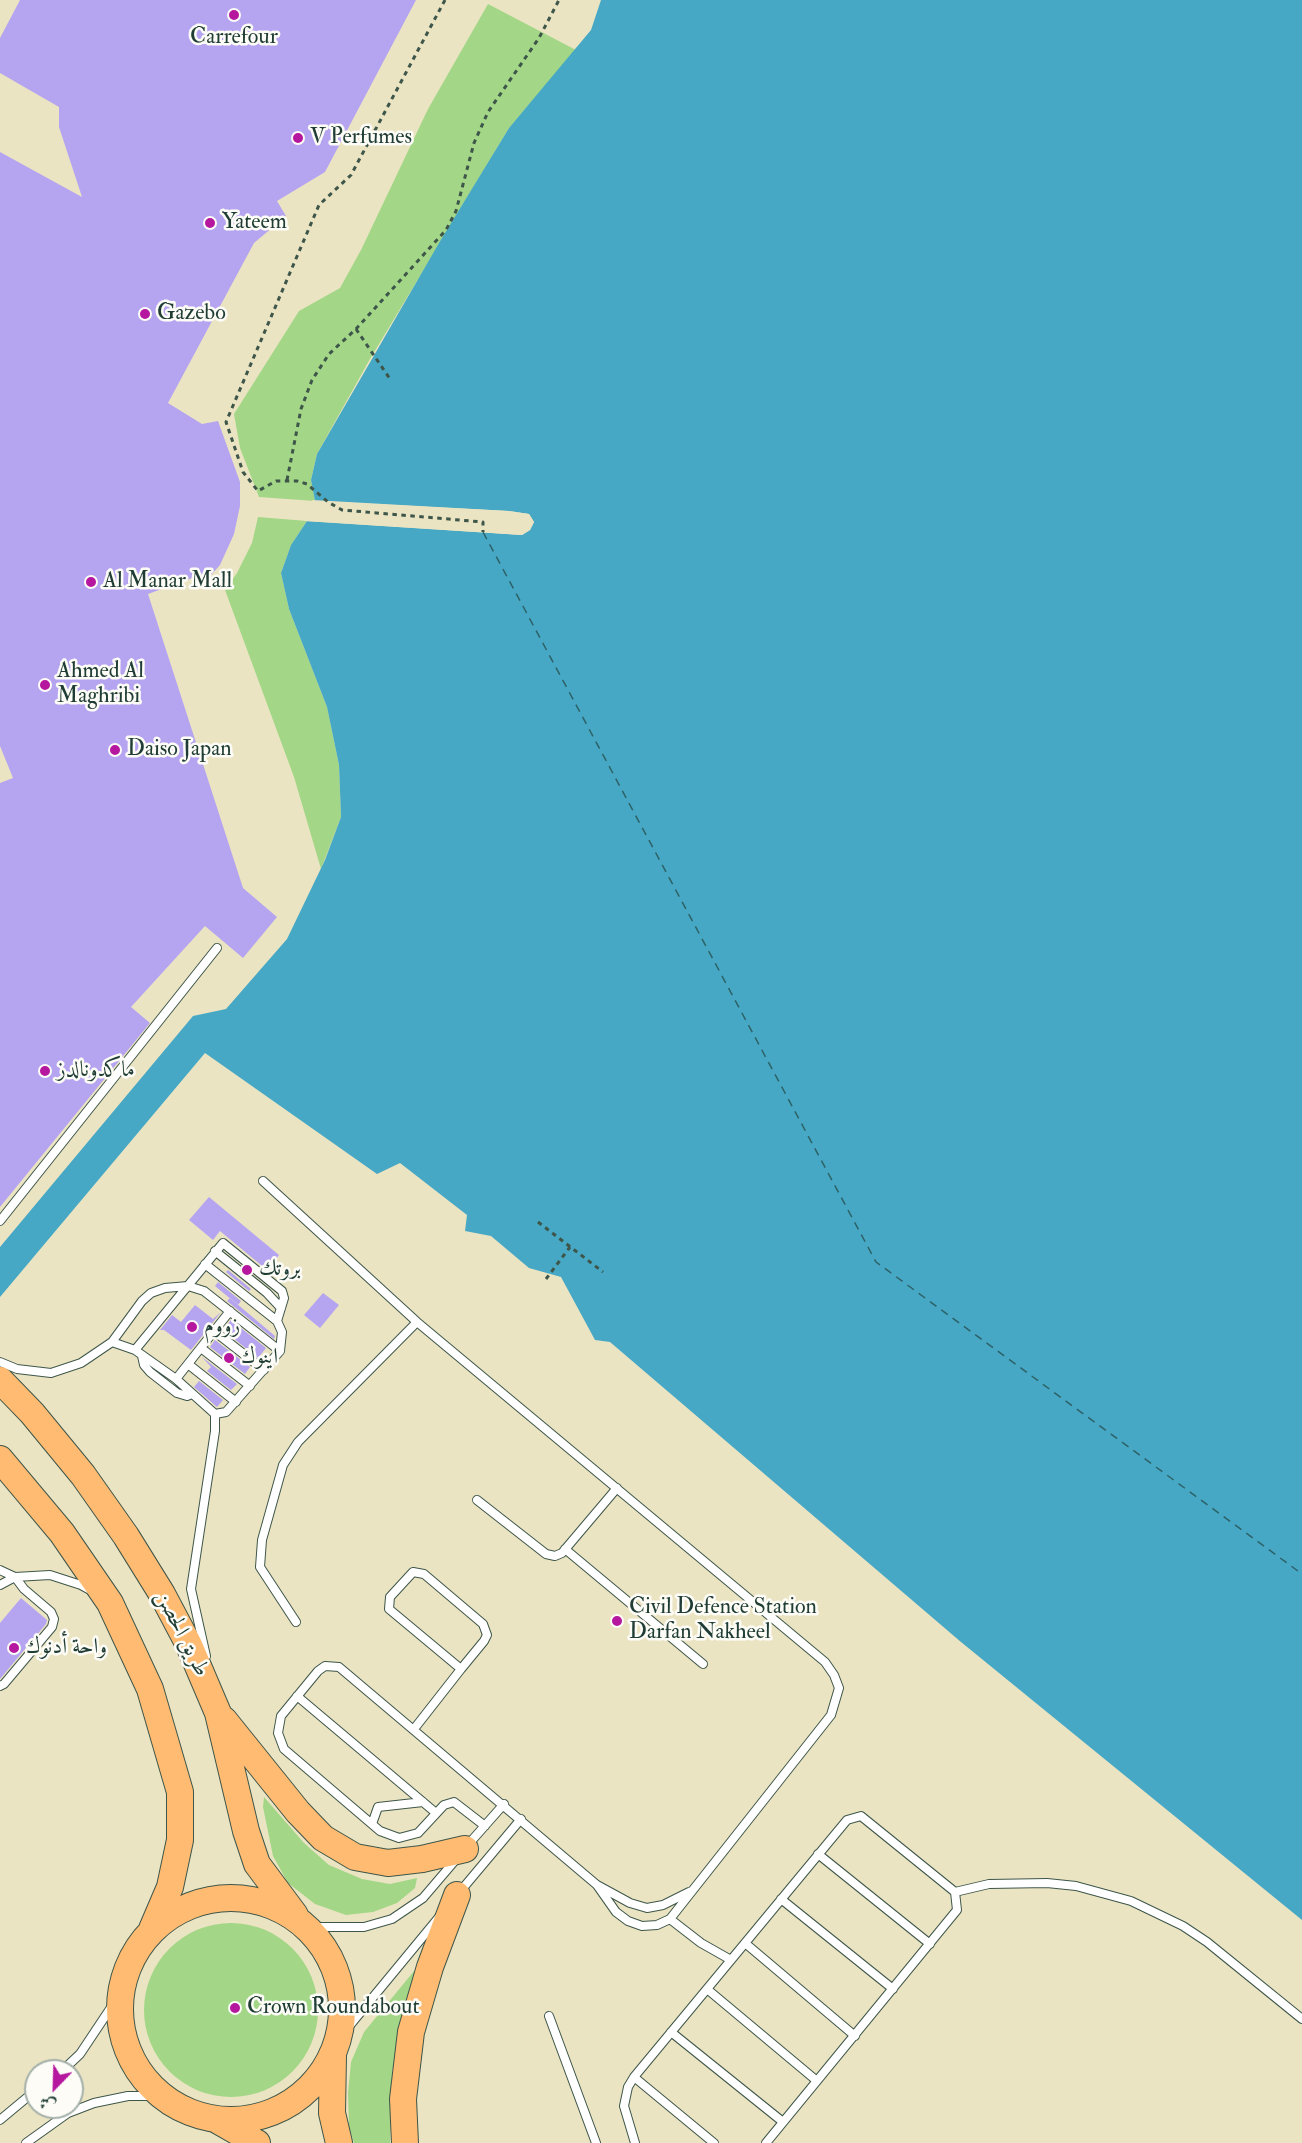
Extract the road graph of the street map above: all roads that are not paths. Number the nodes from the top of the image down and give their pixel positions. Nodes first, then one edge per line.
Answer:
1 (217, 948) dead end
2 (263, 1181) dead end
3 (0, 1221) edge
4 (215, 1251) junction
5 (205, 1264) junction
6 (188, 1286) junction
7 (281, 1308) junction
8 (230, 1311) junction
9 (277, 1322) junction
10 (417, 1322) junction
11 (214, 1331) junction
12 (112, 1342) junction
13 (201, 1348) junction
14 (280, 1351) junction
15 (138, 1353) junction
16 (0, 1362) edge
17 (188, 1364) junction
18 (264, 1370) junction
19 (176, 1379) junction
20 (0, 1380) edge
21 (250, 1386) junction
22 (192, 1394) junction
23 (236, 1402) junction
24 (215, 1414) junction
25 (0, 1460) edge
26 (616, 1488) junction
27 (477, 1500) dead end
28 (565, 1549) junction
29 (0, 1570) edge
30 (15, 1577) junction
31 (0, 1584) edge
32 (110, 1603) junction
33 (296, 1622) dead end
34 (703, 1664) dead end
35 (461, 1670) junction
36 (0, 1686) edge
37 (297, 1696) junction
38 (218, 1713) junction
39 (414, 1729) junction
40 (423, 1802) junction
41 (504, 1804) junction
42 (436, 1813) junction
43 (521, 1819) junction
44 (372, 1824) junction
45 (485, 1826) junction
46 (465, 1849) junction
47 (818, 1854) junction
48 (597, 1885) junction
49 (692, 1890) junction
50 (955, 1892) junction
51 (457, 1896) junction
52 (781, 1899) junction
53 (670, 1919) junction
54 (302, 1923) junction
55 (152, 1930) junction
56 (745, 1943) junction
57 (930, 1944) junction
58 (731, 1960) junction
59 (707, 1989) junction
60 (893, 1989) junction
61 (120, 1994) junction
62 (549, 2016) dead end
63 (1302, 2019) edge
64 (671, 2032) junction
65 (855, 2036) junction
66 (337, 2046) junction
67 (74, 2059) edge
68 (634, 2077) junction
69 (818, 2081) junction
70 (160, 2096) junction
71 (24, 2100) edge
72 (214, 2119) junction
73 (0, 2120) edge
74 (783, 2122) junction
75 (26, 2143) edge
76 (258, 2143) edge
77 (339, 2143) edge
78 (405, 2143) edge
79 (596, 2143) edge
80 (635, 2143) edge
81 (714, 2143) edge
82 (766, 2143) edge

1 - 3 lane
2 - 10 lane
4 - 5 lane
4 - 7 lane
4 - 7 lane
5 - 6 lane
5 - 9 lane
6 - 8 lane
6 - 12 lane
6 - 15 lane
7 - 9 lane
8 - 11 lane
8 - 14 lane
9 - 14 lane
10 - 26 lane
10 - 33 lane
11 - 13 lane
11 - 18 lane
12 - 15 lane
12 - 16 lane
13 - 17 lane
13 - 21 lane
14 - 18 lane
15 - 19 lane
15 - 22 lane
17 - 19 lane
17 - 23 lane
18 - 21 lane
19 - 22 lane
20 - 38 main road, طريق الحصن
21 - 23 lane
22 - 24 lane
23 - 24 lane
24 - 38 lane
25 - 32 main road
26 - 28 lane
26 - 49 lane
27 - 28 lane
28 - 34 lane
29 - 30 lane
30 - 31 lane
30 - 32 lane
30 - 36 lane
32 - 55 main road
35 - 35 lane
35 - 39 lane
37 - 39 lane
37 - 40 lane
37 - 44 lane
38 - 46 main road
38 - 54 main road, طريق الحصن
39 - 41 lane
40 - 42 lane
40 - 44 lane
41 - 43 lane
41 - 45 lane
42 - 44 lane
42 - 45 lane
43 - 48 lane
43 - 51 lane
45 - 46 lane
46 - 54 lane
47 - 50 lane
47 - 52 lane
47 - 57 lane
48 - 49 lane
48 - 53 lane
49 - 53 lane
50 - 57 lane
50 - 63 lane
51 - 66 lane
51 - 78 main road
52 - 56 lane
52 - 60 lane
53 - 58 lane
54 - 55 main road
54 - 66 main road, طريق الحصن
55 - 61 main road
56 - 58 lane
56 - 65 lane
57 - 60 lane
58 - 59 lane
59 - 64 lane
59 - 69 lane
60 - 65 lane
61 - 67 lane
61 - 70 main road
62 - 79 lane
64 - 68 lane
64 - 74 lane
65 - 69 lane
66 - 72 main road
66 - 77 main road
68 - 80 lane
68 - 81 lane
69 - 74 lane
70 - 72 main road
70 - 75 lane
71 - 73 lane
72 - 76 main road
74 - 82 lane

